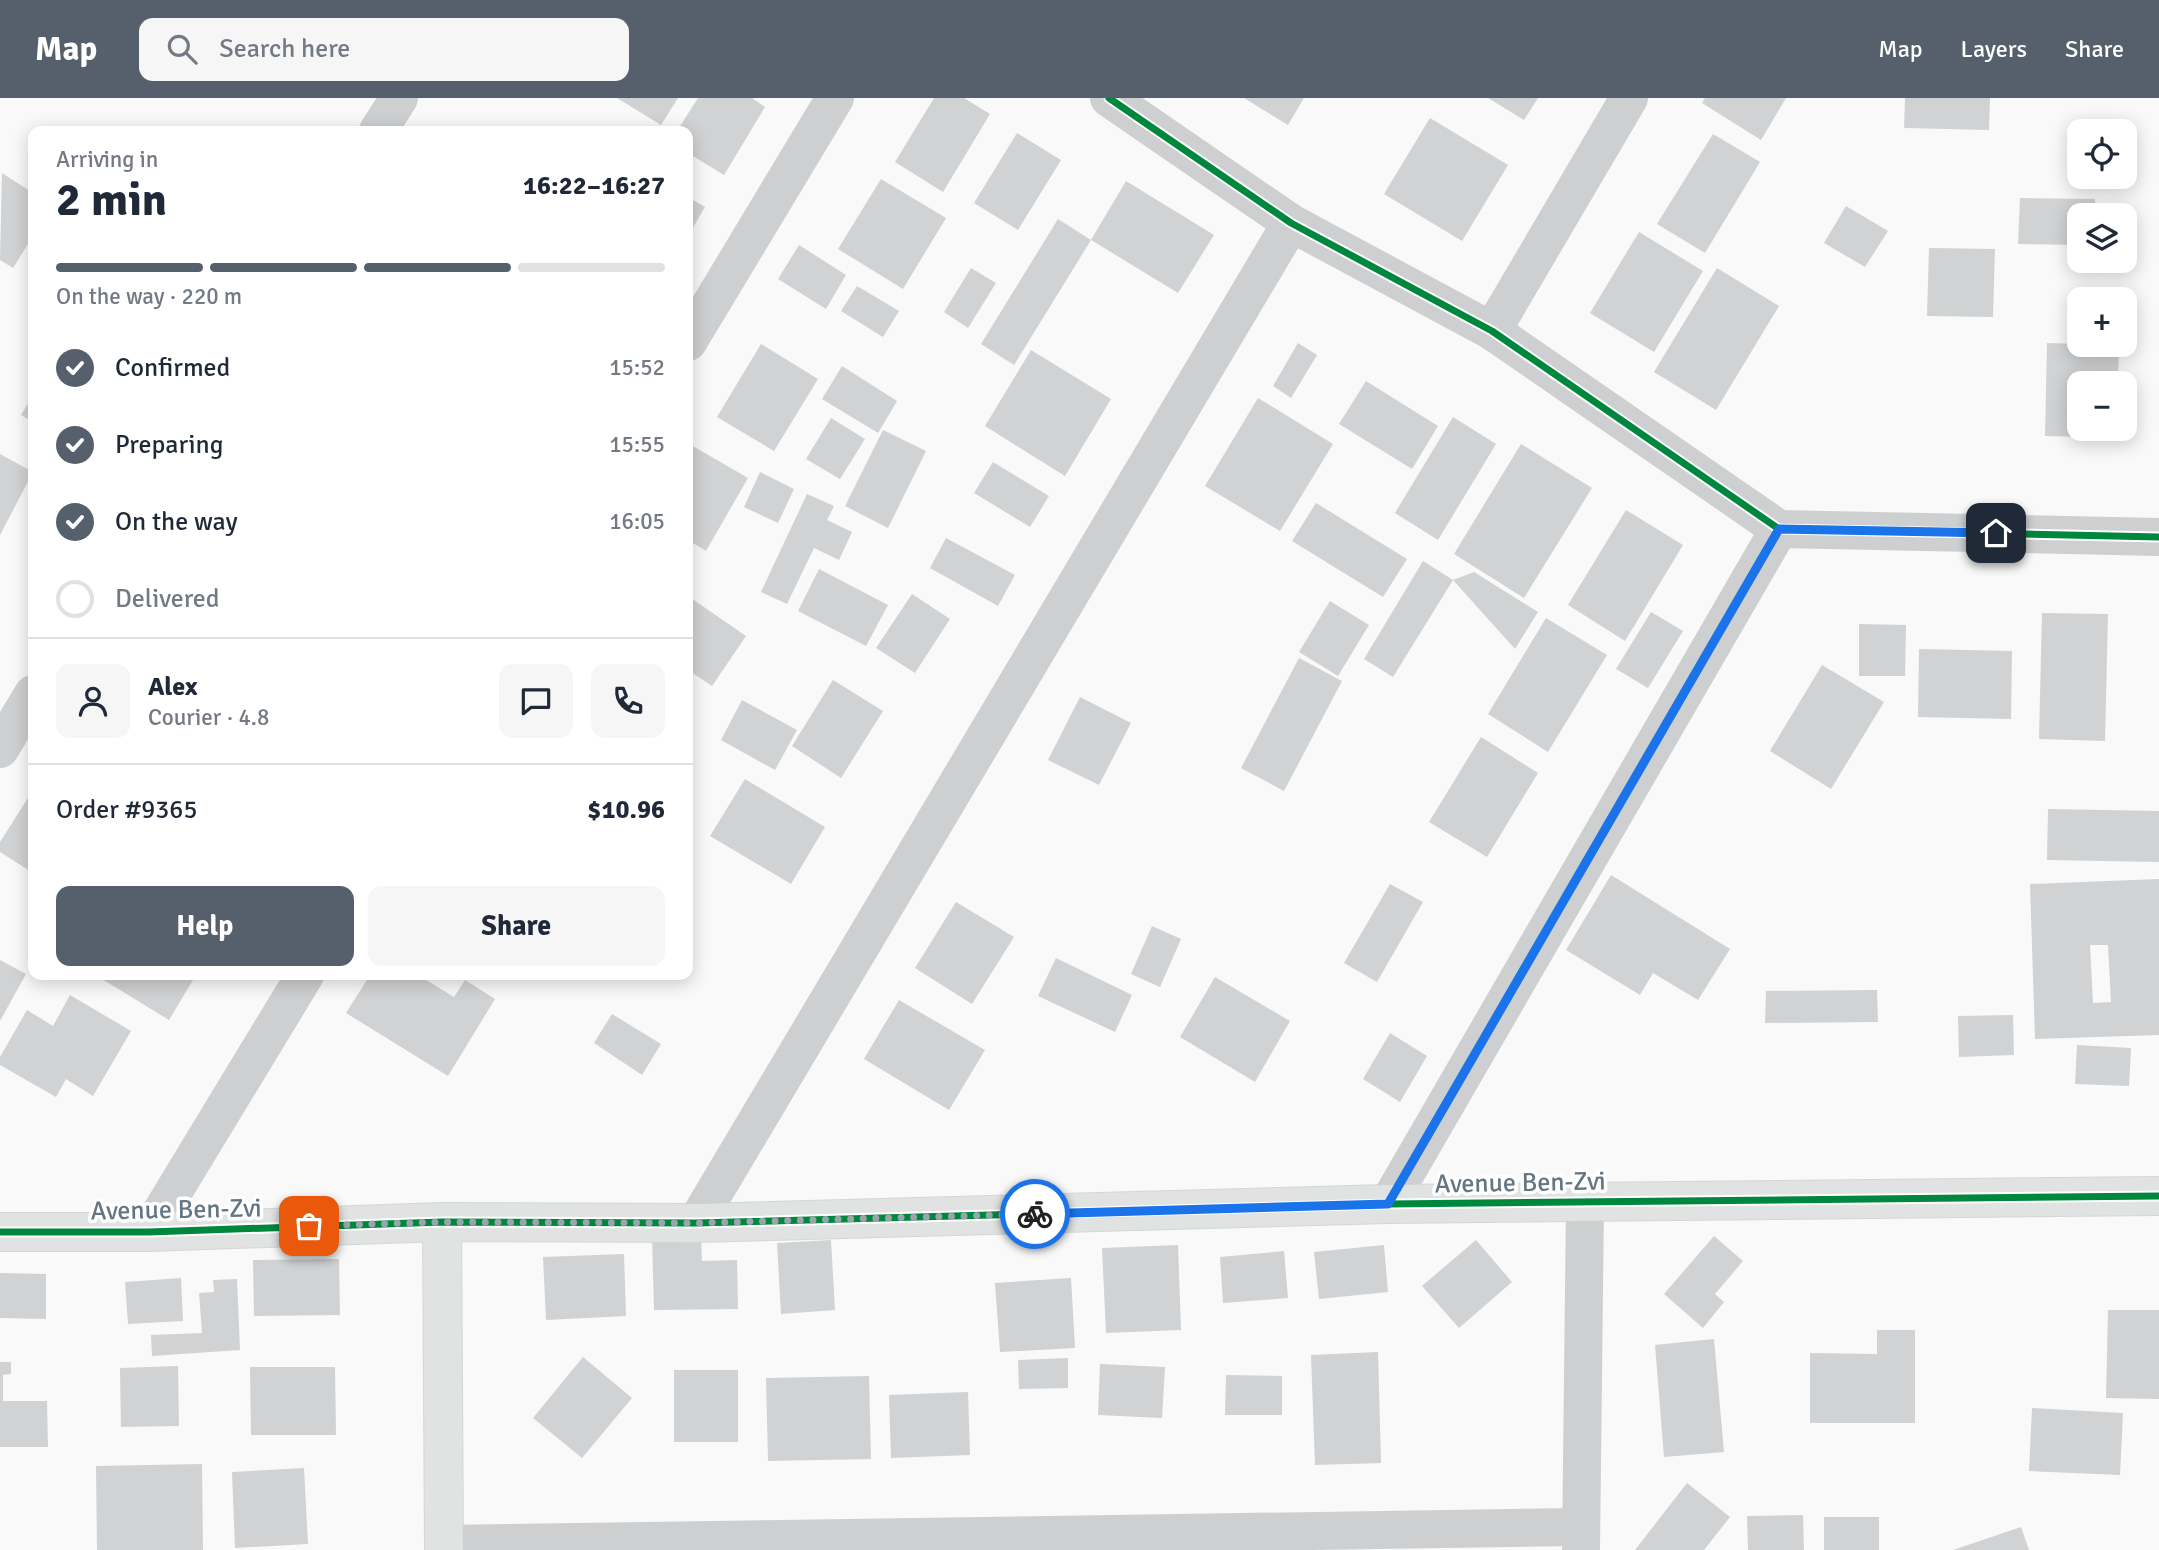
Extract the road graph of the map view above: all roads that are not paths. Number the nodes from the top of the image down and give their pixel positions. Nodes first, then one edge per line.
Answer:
1 (398, 98) edge
2 (835, 98) edge
3 (1109, 98) edge
4 (1629, 98) edge
5 (381, 126) edge
6 (1291, 223) junction
7 (1492, 331) junction
8 (693, 334) edge
9 (1779, 529) junction
10 (2159, 537) edge
11 (28, 702) edge
12 (0, 748) edge
13 (302, 980) edge
14 (2159, 1196) edge
15 (1585, 1203) junction
16 (1388, 1204) junction
17 (442, 1222) junction
18 (696, 1223) junction
19 (0, 1232) edge
20 (149, 1232) junction
21 (1581, 1539) edge
22 (444, 1547) edge

1 - 5 street
2 - 8 street
3 - 6 street
4 - 7 street
6 - 7 street
6 - 18 street
7 - 9 street
9 - 10 street
9 - 16 street
11 - 12 street
13 - 20 street
14 - 15 street, Avenue Ben-Zvi
15 - 16 street, Avenue Ben-Zvi
15 - 21 street
16 - 18 street, Avenue Ben-Zvi
17 - 18 street, Avenue Ben-Zvi
17 - 20 street, Avenue Ben-Zvi
17 - 22 street
19 - 20 street, Avenue Ben-Zvi
21 - 22 street

